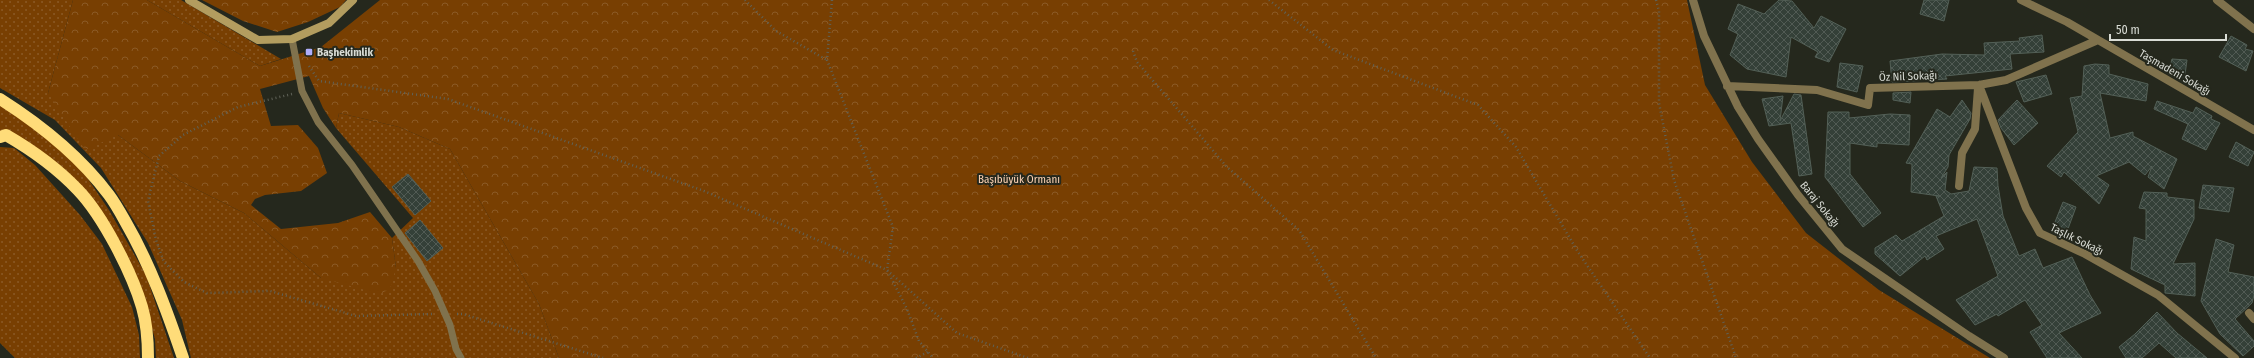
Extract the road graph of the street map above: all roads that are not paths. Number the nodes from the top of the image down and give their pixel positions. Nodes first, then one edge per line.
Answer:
1 (189, 0) edge
2 (353, 0) edge
3 (1693, 0) edge
4 (2021, 0) edge
5 (2217, 0) edge
6 (2254, 29) edge
7 (292, 39) junction
8 (2098, 40) junction
9 (1979, 85) junction
10 (1727, 86) junction
11 (0, 99) edge
12 (2254, 130) edge
13 (0, 137) edge
14 (1959, 186) dead end
15 (148, 358) edge
16 (183, 358) edge
17 (461, 358) edge
18 (2004, 358) edge
19 (2235, 358) edge

1 - 7 main road
2 - 7 main road
3 - 10 street, Baraj Sokağı
4 - 8 street, Taşmadeni Sokağı
5 - 6 street
7 - 17 lane
8 - 9 street, Öz Nil Sokağı
8 - 12 street, Taşmadeni Sokağı
9 - 10 street, Öz Nil Sokağı
9 - 14 street
9 - 19 street, Taşlık Sokağı
10 - 18 street, Baraj Sokağı
11 - 16 highway
13 - 15 highway

